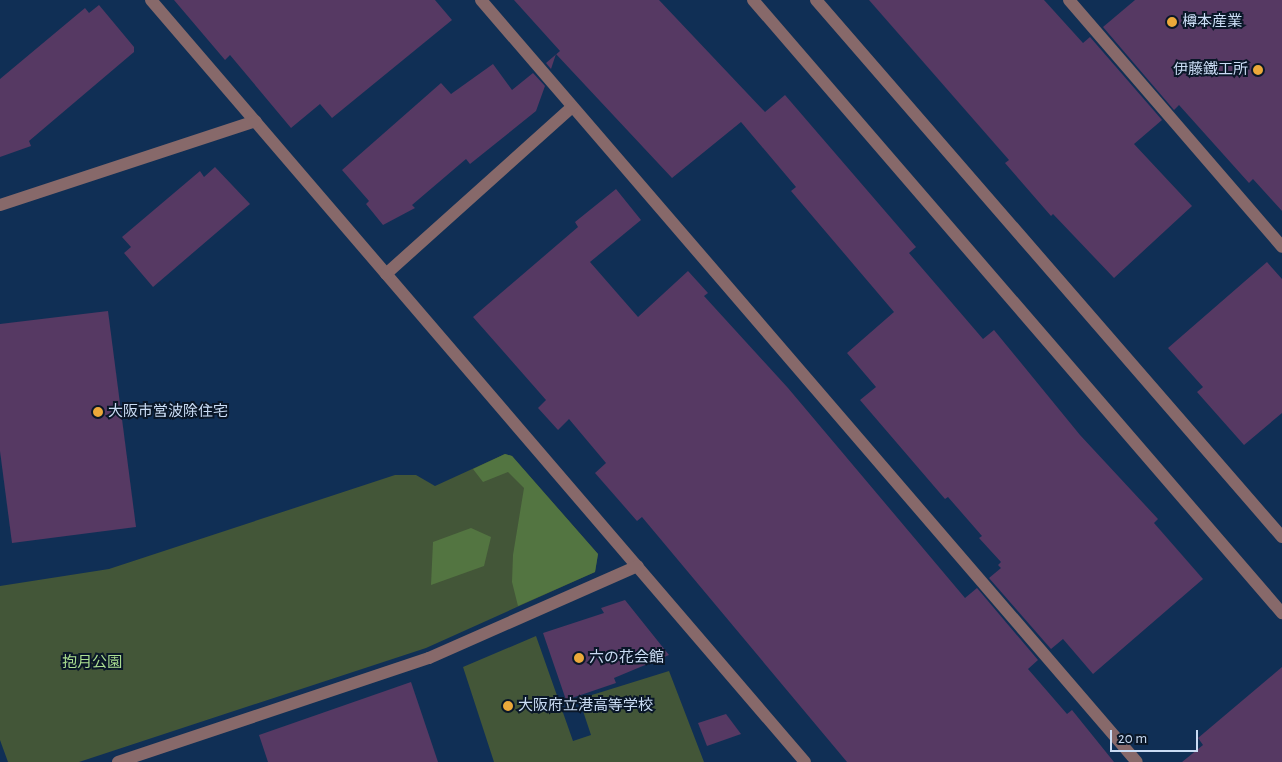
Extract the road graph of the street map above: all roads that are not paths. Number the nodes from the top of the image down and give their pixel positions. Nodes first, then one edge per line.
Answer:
1 (151, 0) edge
2 (480, 0) edge
3 (752, 0) edge
4 (816, 0) edge
5 (1069, 0) edge
6 (572, 107) junction
7 (256, 121) junction
8 (0, 206) edge
9 (1282, 247) edge
10 (386, 274) junction
11 (1282, 537) edge
12 (638, 566) junction
13 (1282, 613) edge
14 (118, 762) edge
15 (805, 762) edge
16 (1137, 762) edge

1 - 7 street
2 - 6 street
3 - 13 street
4 - 11 street
5 - 9 street
6 - 10 street
6 - 16 street
7 - 8 street
7 - 10 street
10 - 12 street
12 - 14 street
12 - 15 street

